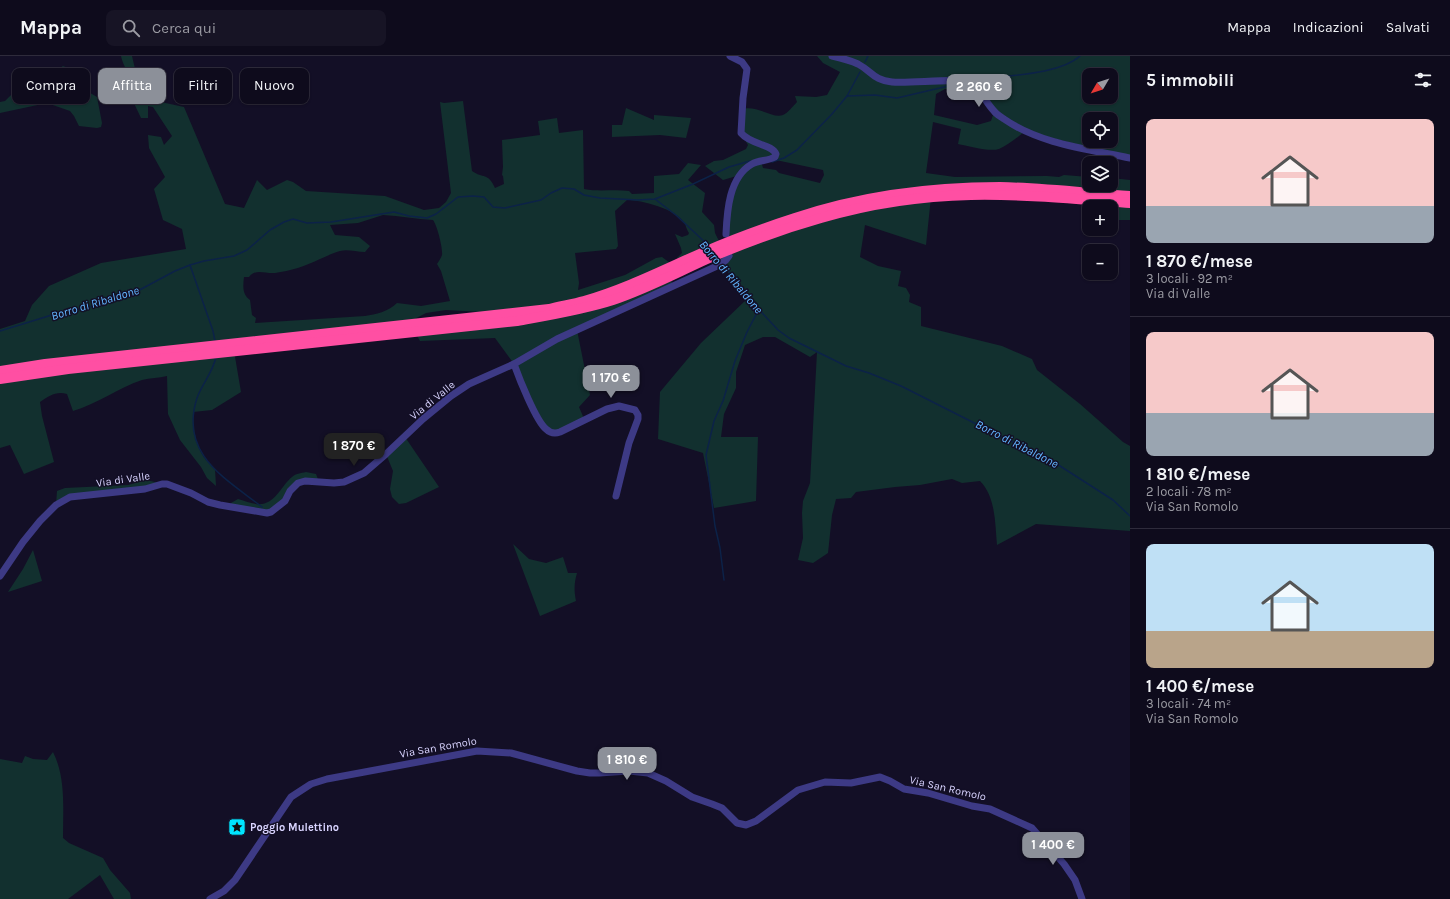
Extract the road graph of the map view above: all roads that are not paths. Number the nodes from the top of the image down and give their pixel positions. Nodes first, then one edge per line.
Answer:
1 (730, 56) edge
2 (832, 56) edge
3 (1130, 158) edge
4 (1130, 196) edge
5 (1130, 203) edge
6 (726, 234) dead end
7 (725, 260) dead end
8 (514, 364) junction
9 (0, 371) edge
10 (0, 379) edge
11 (616, 496) dead end
12 (0, 576) edge
13 (210, 899) edge
14 (1082, 899) edge

1 - 6 street
2 - 3 street
4 - 9 highway
5 - 10 highway
7 - 8 street, Via di Valle
8 - 11 street
8 - 12 street, Via di Valle
13 - 14 street, Via San Romolo

